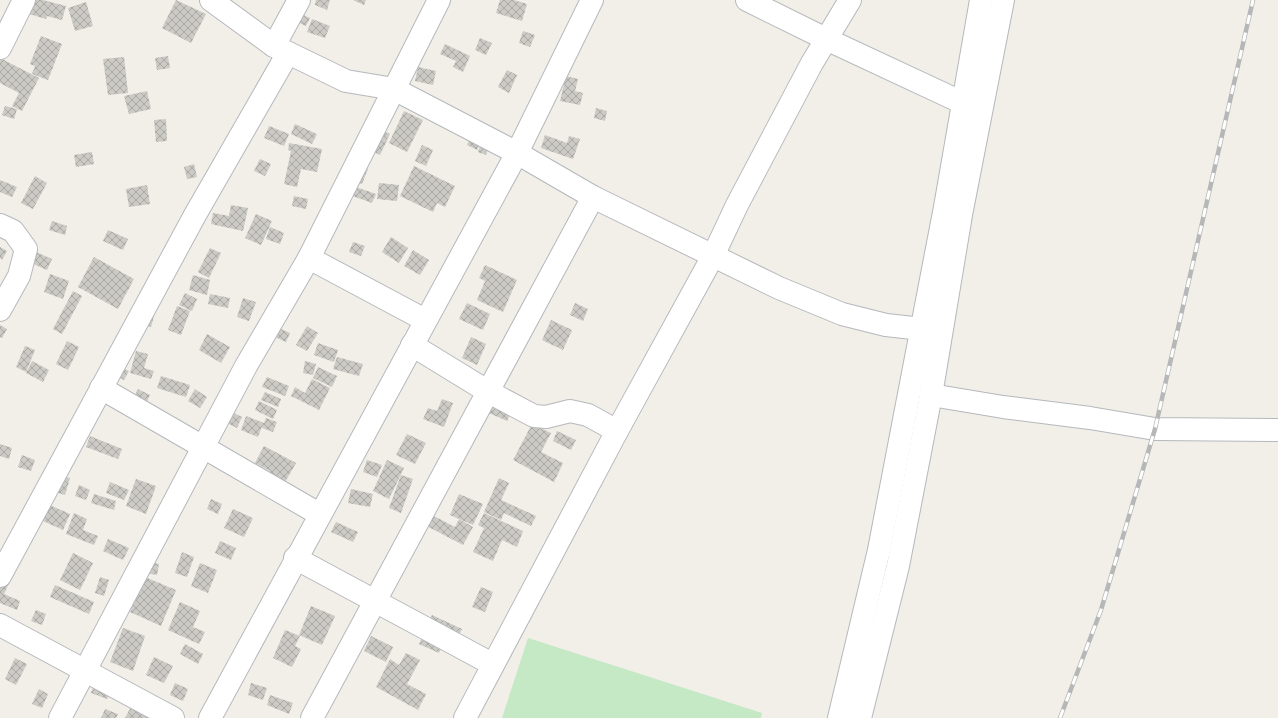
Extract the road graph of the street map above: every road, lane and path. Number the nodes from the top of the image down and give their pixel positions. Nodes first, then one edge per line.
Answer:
1 (24, 0) edge
2 (211, 0) edge
3 (299, 0) edge
4 (439, 0) edge
5 (592, 0) edge
6 (747, 0) edge
7 (850, 0) edge
8 (981, 0) edge
9 (1003, 0) edge
10 (826, 39) junction
11 (0, 48) edge
12 (281, 50) junction
13 (394, 89) junction
14 (963, 103) junction
15 (517, 153) junction
16 (593, 197) junction
17 (0, 224) edge
18 (713, 256) junction
19 (309, 258) junction
20 (0, 310) edge
21 (425, 320) junction
22 (922, 329) junction
23 (412, 345) junction
24 (101, 388) junction
25 (487, 391) junction
26 (930, 396) junction
27 (1278, 430) edge
28 (617, 431) junction
29 (204, 448) junction
30 (319, 514) junction
31 (295, 558) junction
32 (0, 576) edge
33 (375, 601) junction
34 (0, 625) edge
35 (492, 664) junction
36 (84, 672) junction
37 (60, 718) edge
38 (172, 718) edge
39 (210, 718) edge
40 (312, 718) edge
41 (465, 718) edge
42 (839, 718) edge
43 (860, 718) edge

1 - 11 street
2 - 12 street
3 - 12 street
4 - 13 street
5 - 15 street
6 - 10 street
7 - 10 street
8 - 14 street
9 - 26 street
10 - 14 street
10 - 18 street
12 - 13 street
12 - 24 street
13 - 15 street
13 - 19 street
14 - 22 street
15 - 16 street
15 - 21 street
16 - 18 street
16 - 25 street
17 - 20 street
18 - 22 street
18 - 28 street
19 - 21 street
19 - 29 street
21 - 23 street
22 - 42 street
23 - 25 street
23 - 30 street
24 - 29 street
24 - 32 street
25 - 28 street
25 - 33 street
26 - 27 street
26 - 43 street
28 - 35 street
29 - 30 street
29 - 36 street
30 - 31 street
31 - 33 street
31 - 39 street
33 - 35 street
33 - 40 street
34 - 36 street
35 - 41 street
36 - 37 street
36 - 38 street

